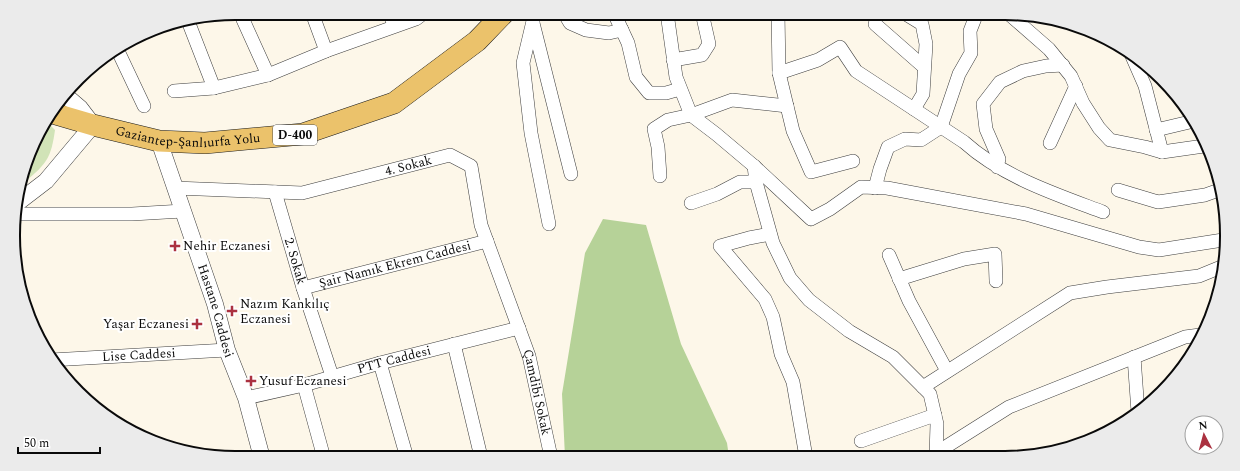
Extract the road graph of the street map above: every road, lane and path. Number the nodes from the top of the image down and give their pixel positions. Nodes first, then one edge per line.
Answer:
1 (243, 20) edge
2 (315, 20) edge
3 (392, 20) edge
4 (413, 20) edge
5 (498, 20) edge
6 (531, 20) edge
7 (533, 20) edge
8 (568, 20) edge
9 (617, 20) edge
10 (668, 20) edge
11 (703, 20) edge
12 (778, 20) edge
13 (924, 20) edge
14 (974, 20) edge
15 (1016, 20) edge
16 (875, 24) dead end
17 (189, 25) edge
18 (394, 26) junction
19 (622, 30) junction
20 (326, 51) junction
21 (119, 54) edge
22 (673, 60) junction
23 (1063, 65) junction
24 (1136, 65) edge
25 (924, 67) junction
26 (779, 73) junction
27 (268, 75) junction
28 (1076, 86) junction
29 (214, 88) junction
30 (680, 89) junction
31 (174, 91) dead end
32 (69, 99) edge
33 (144, 106) dead end
34 (788, 106) junction
35 (914, 109) junction
36 (57, 114) edge
37 (691, 115) junction
38 (1188, 122) edge
39 (93, 125) junction
40 (941, 127) junction
41 (1156, 130) junction
42 (159, 141) junction
43 (1050, 143) dead end
44 (1201, 146) edge
45 (1162, 152) junction
46 (853, 161) dead end
47 (754, 166) junction
48 (997, 167) junction
49 (571, 174) dead end
50 (660, 176) dead end
51 (756, 182) junction
52 (175, 188) junction
53 (875, 188) junction
54 (1118, 190) dead end
55 (1216, 191) edge
56 (275, 192) junction
57 (23, 198) edge
58 (691, 204) dead end
59 (183, 212) junction
60 (1103, 212) dead end
61 (21, 214) edge
62 (549, 224) dead end
63 (770, 234) junction
64 (1220, 240) edge
65 (487, 241) junction
66 (889, 255) dead end
67 (1217, 268) edge
68 (899, 279) junction
69 (996, 281) dead end
70 (303, 288) junction
71 (519, 328) junction
72 (1195, 336) edge
73 (454, 344) junction
74 (227, 350) junction
75 (1134, 357) junction
76 (59, 360) edge
77 (380, 363) junction
78 (947, 371) junction
79 (332, 376) junction
80 (304, 385) junction
81 (923, 387) junction
82 (246, 398) junction
83 (1137, 405) edge
84 (935, 414) junction
85 (862, 441) dead end
86 (260, 451) edge
87 (322, 451) edge
88 (405, 451) edge
89 (480, 451) edge
90 (549, 451) edge
91 (805, 451) edge
92 (936, 451) edge
93 (941, 451) edge

1 - 27 street
2 - 20 street
3 - 18 street
4 - 18 street
5 - 42 main road, Gaziantep-Şanlıurfa Yolu / D-400
6 - 62 street
7 - 49 street
8 - 19 street
9 - 19 street
10 - 22 street
11 - 22 street
12 - 26 street
13 - 25 street
14 - 40 street
15 - 23 street
16 - 25 street
17 - 29 street
18 - 20 street
19 - 30 street
20 - 27 street
21 - 33 street
22 - 30 street
23 - 28 street
23 - 48 street
24 - 41 street
25 - 35 street
26 - 34 street
26 - 35 street
27 - 29 street
28 - 43 street
28 - 45 street
29 - 31 street
30 - 37 street
32 - 39 street
34 - 37 street
34 - 46 street
35 - 40 street
36 - 39 main road, Gaziantep-Şanlıurfa Yolu / D-400
37 - 47 street
37 - 50 street
38 - 41 street
39 - 42 main road, Gaziantep-Şanlıurfa Yolu / D-400
39 - 57 street
40 - 48 street
40 - 53 street
41 - 45 street
42 - 52 street, Hastane Caddesi
44 - 45 street
47 - 51 street
47 - 53 street
48 - 60 street
51 - 58 street
51 - 63 street
52 - 56 street, 4. Sokak
52 - 59 street, Hastane Caddesi
53 - 64 street
54 - 55 street
56 - 65 street, 4. Sokak
56 - 70 street, 2. Sokak
59 - 61 street
59 - 74 street, Hastane Caddesi
63 - 81 street
63 - 91 street
65 - 70 street, Şair Namık Ekrem Caddesi
65 - 71 street, 4. Sokak
66 - 68 street
67 - 78 street
68 - 69 street
68 - 78 street
70 - 79 street, 2. Sokak
71 - 73 street, PTT Caddesi
71 - 90 street, Çamdibi Sokak
72 - 75 street
73 - 77 street, PTT Caddesi
73 - 89 street
74 - 76 street, Lise Caddesi
74 - 82 street, Hastane Caddesi
75 - 83 street
75 - 93 street
77 - 79 street, PTT Caddesi
77 - 88 street
78 - 81 street
79 - 80 street, PTT Caddesi
80 - 82 street, PTT Caddesi
80 - 87 street
81 - 84 street
82 - 86 street, Hastane Caddesi
84 - 85 street
84 - 92 street

